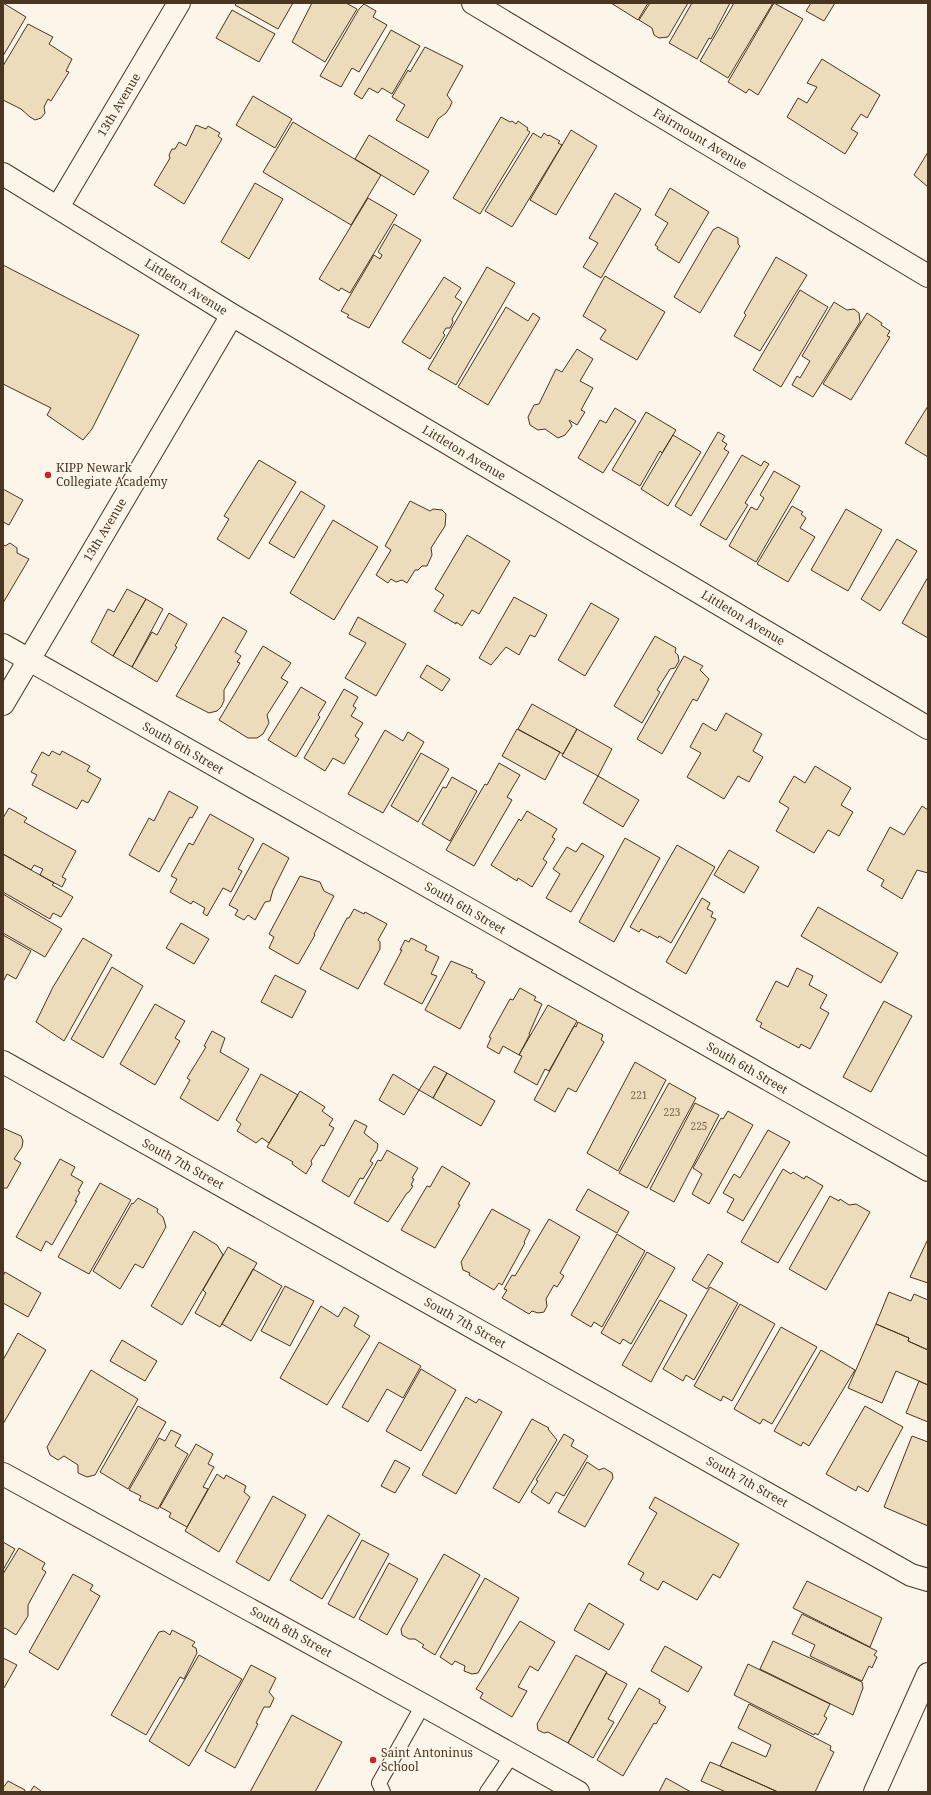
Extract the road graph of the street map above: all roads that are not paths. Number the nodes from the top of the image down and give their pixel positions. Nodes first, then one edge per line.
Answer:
1 (179, 3) edge
2 (473, 3) edge
3 (3, 174) edge
4 (58, 207) junction
5 (928, 276) edge
6 (232, 315) junction
7 (3, 645) edge
8 (28, 660) junction
9 (3, 704) edge
10 (928, 728) edge
11 (3, 1062) edge
12 (928, 1170) edge
13 (3, 1474) edge
14 (928, 1580) edge
15 (928, 1674) edge
16 (423, 1705) junction
17 (512, 1755) junction
18 (383, 1792) edge
19 (487, 1792) edge
20 (578, 1792) edge
21 (875, 1792) edge

1 - 4 street, 13th Avenue
2 - 5 street, Fairmount Avenue
3 - 4 street, Littleton Avenue
4 - 6 street, Littleton Avenue
6 - 8 street, 13th Avenue
6 - 10 street, Littleton Avenue
7 - 8 street, South 6th Street
8 - 9 street, 13th Avenue
8 - 12 street, South 6th Street
11 - 14 street, South 7th Street
13 - 16 street, South 8th Street
15 - 21 street
16 - 17 street, South 8th Street
16 - 18 lane
17 - 19 lane
17 - 20 street, South 8th Street

